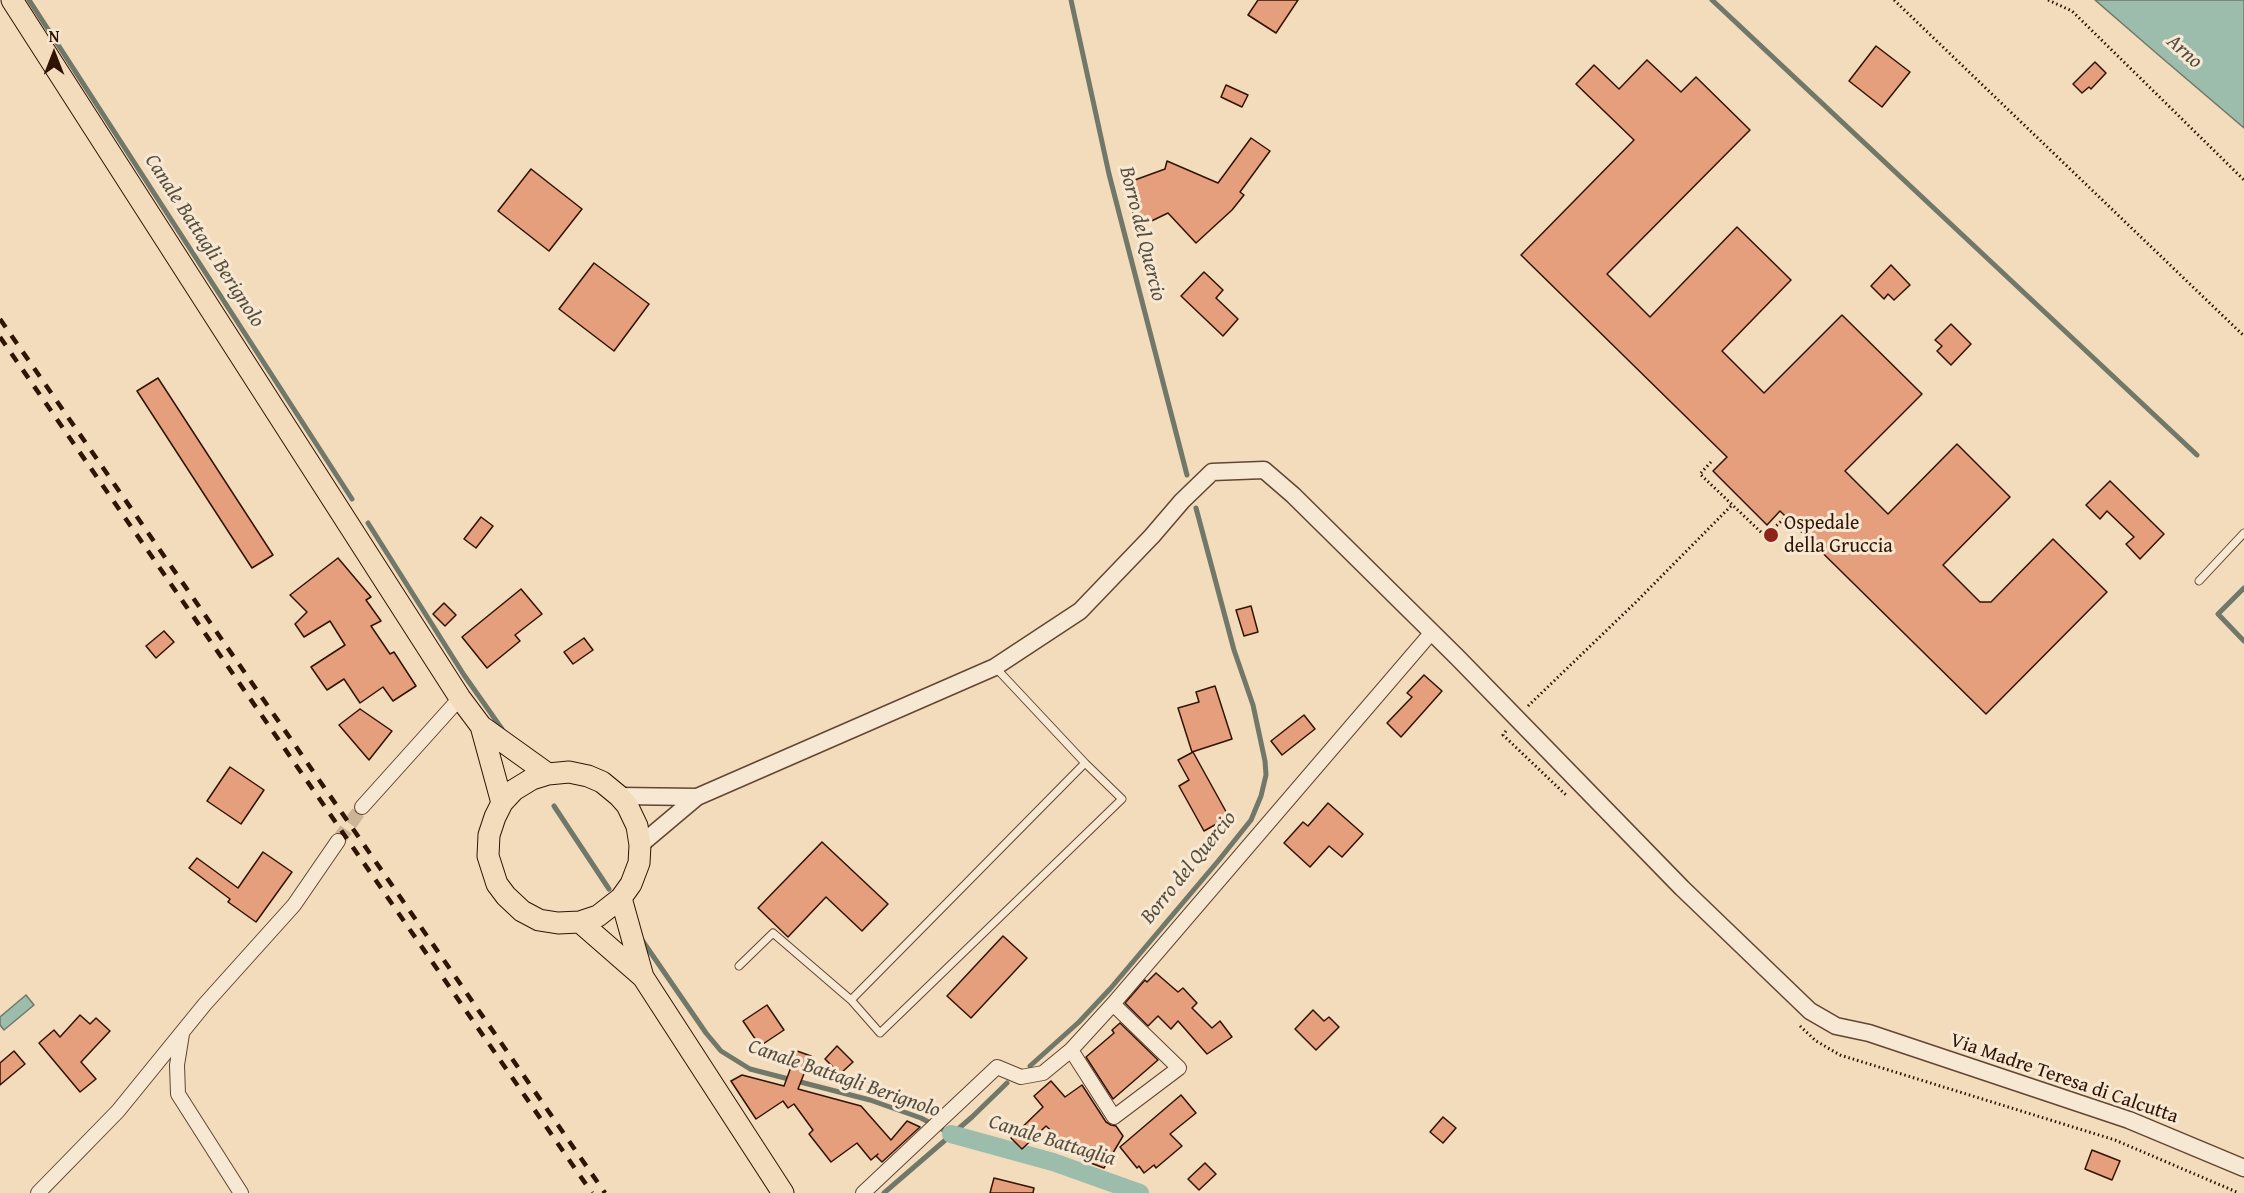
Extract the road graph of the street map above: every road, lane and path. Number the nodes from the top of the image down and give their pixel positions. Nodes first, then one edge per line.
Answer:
1 (12, 0) edge
2 (1894, 0) edge
3 (2048, 0) edge
4 (2244, 180) edge
5 (2244, 336) edge
6 (1711, 462) dead end
7 (1733, 504) junction
8 (1786, 517) dead end
9 (2244, 533) edge
10 (2199, 581) dead end
11 (1432, 632) junction
12 (995, 667) junction
13 (460, 698) junction
14 (1516, 717) junction
15 (481, 726) junction
16 (1085, 763) junction
17 (548, 774) junction
18 (619, 796) junction
19 (697, 797) junction
20 (1571, 800) dead end
21 (502, 803) junction
22 (362, 807) tunnel mouth
23 (338, 841) tunnel mouth
24 (640, 845) junction
25 (621, 898) junction
26 (580, 922) junction
27 (739, 966) dead end
28 (642, 977) junction
29 (851, 1000) junction
30 (1113, 1004) junction
31 (1793, 1018) dead end
32 (182, 1032) junction
33 (1071, 1050) junction
34 (2244, 1168) edge
35 (38, 1193) edge
36 (241, 1193) edge
37 (783, 1193) edge
38 (863, 1193) edge
39 (2239, 1193) edge

1 - 13 main road
2 - 5 path
3 - 4 path
6 - 7 path
7 - 8 path
7 - 14 path
9 - 10 lane
11 - 12 street, Via Madre Teresa di Calcutta
11 - 14 street, Via Madre Teresa di Calcutta
11 - 30 street
12 - 16 lane
12 - 19 street
13 - 15 main road
13 - 22 street
14 - 20 path
14 - 34 street, Via Madre Teresa di Calcutta
15 - 17 main road
15 - 21 main road
16 - 29 lane
16 - 29 lane
17 - 18 main road
17 - 21 main road
18 - 19 street
18 - 24 main road
19 - 24 street
21 - 26 main road
23 - 32 street
24 - 25 main road
25 - 26 main road
25 - 28 main road
26 - 28 main road
27 - 29 lane
28 - 37 main road
30 - 33 street
30 - 33 street
31 - 39 path
32 - 35 street
32 - 36 street
33 - 38 street

